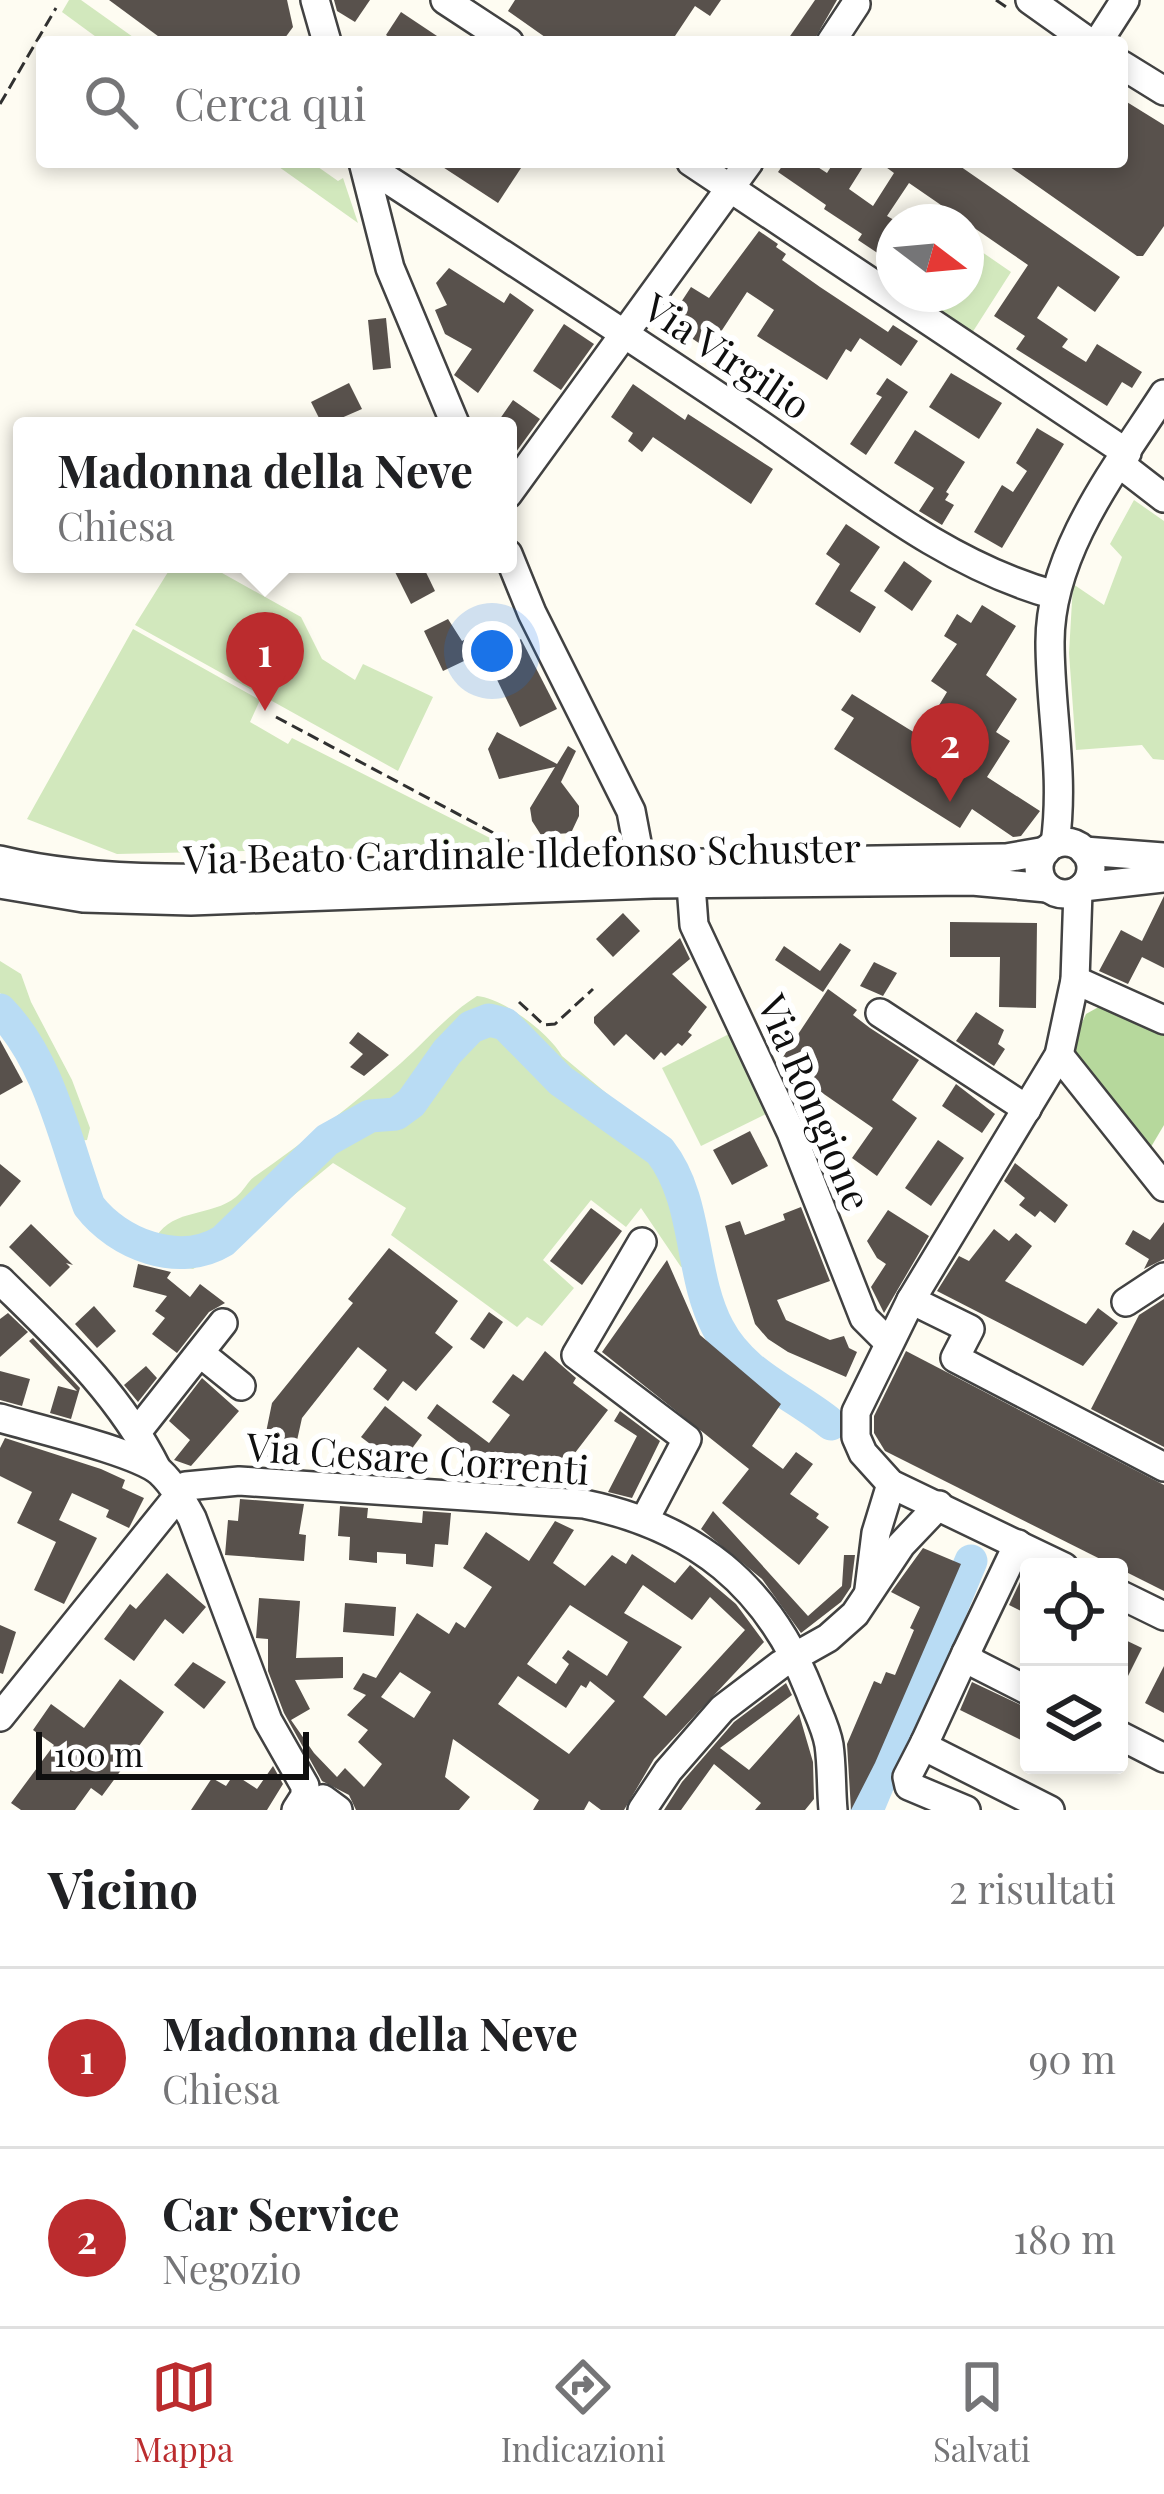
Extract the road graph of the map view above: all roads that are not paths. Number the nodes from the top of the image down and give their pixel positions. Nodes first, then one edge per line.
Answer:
1 (315, 0) edge
2 (445, 0) edge
3 (1030, 0) edge
4 (1125, 0) edge
5 (856, 4) dead end
6 (325, 36) edge
7 (500, 36) edge
8 (834, 36) edge
9 (1080, 36) edge
10 (1102, 36) edge
11 (1128, 69) edge
12 (1164, 91) edge
13 (365, 168) edge
14 (372, 168) edge
15 (701, 168) edge
16 (745, 168) edge
17 (731, 188) junction
18 (627, 334) junction
19 (1164, 394) edge
20 (452, 417) edge
21 (1124, 458) junction
22 (517, 482) edge
23 (1164, 498) edge
24 (516, 573) edge
25 (1055, 596) junction
26 (631, 811) junction
27 (1065, 848) junction
28 (1164, 857) edge
29 (0, 860) edge
30 (632, 864) junction
31 (682, 874) junction
32 (1164, 878) edge
33 (0, 884) edge
34 (1066, 889) junction
35 (1075, 980) junction
36 (880, 1013) dead end
37 (1164, 1020) edge
38 (1059, 1055) junction
39 (1027, 1109) junction
40 (1164, 1186) edge
41 (642, 1242) dead end
42 (1164, 1277) edge
43 (0, 1280) edge
44 (911, 1300) junction
45 (1126, 1302) dead end
46 (223, 1323) dead end
47 (889, 1342) junction
48 (200, 1352) junction
49 (241, 1387) dead end
50 (0, 1418) edge
51 (137, 1432) junction
52 (1164, 1467) edge
53 (157, 1469) junction
54 (891, 1484) junction
55 (179, 1496) junction
56 (939, 1505) junction
57 (645, 1519) junction
58 (1018, 1544) junction
59 (1046, 1558) edge
60 (1128, 1598) edge
61 (868, 1599) junction
62 (1164, 1616) edge
63 (966, 1653) junction
64 (797, 1658) junction
65 (1020, 1686) edge
66 (0, 1717) edge
67 (1128, 1739) edge
68 (925, 1742) junction
69 (1164, 1757) edge
70 (297, 1810) edge
71 (338, 1810) edge
72 (642, 1810) edge
73 (833, 1810) edge
74 (966, 1810) edge
75 (1051, 1810) edge

1 - 6 street
2 - 7 street
3 - 9 street
4 - 10 street
5 - 8 street
11 - 12 street
13 - 20 street
14 - 18 street, Via Virgilio
15 - 17 street
16 - 17 street
17 - 18 street
17 - 21 street
18 - 22 street
18 - 25 street, Via Virgilio
19 - 21 street
21 - 23 street
21 - 25 street
24 - 26 street, Via Rongione
25 - 27 street
26 - 30 street, Via Rongione
26 - 31 street, Via Rongione
27 - 28 street, Via Beato Cardinale Ildefonso Schuster
27 - 31 street, Via Beato Cardinale Ildefonso Schuster
27 - 34 street
27 - 34 street
29 - 30 street, Via Beato Cardinale Ildefonso Schuster
30 - 31 street, Via Beato Cardinale Ildefonso Schuster
31 - 33 street, Via Beato Cardinale Ildefonso Schuster
31 - 34 street, Via Beato Cardinale Ildefonso Schuster
31 - 47 street, Via Rongione
32 - 34 street, Via Beato Cardinale Ildefonso Schuster
34 - 35 street
35 - 37 street
35 - 38 street
36 - 39 street
38 - 39 street
38 - 40 street
39 - 44 street
41 - 57 street
42 - 45 street
43 - 51 street
44 - 47 street
44 - 52 street
46 - 48 street
47 - 54 street
48 - 49 street
48 - 51 street
50 - 53 street
51 - 53 street
53 - 55 street
54 - 56 street
54 - 61 street
55 - 57 street, Via Cesare Correnti
55 - 66 street
55 - 70 street
56 - 58 street
56 - 61 street
57 - 64 street, Via Cesare Correnti
58 - 59 street
58 - 63 street
60 - 62 street
61 - 64 street
63 - 65 street
63 - 68 street
64 - 72 street
64 - 73 street, Via Cesare Correnti
67 - 69 street
68 - 74 street
68 - 75 street
70 - 71 street

